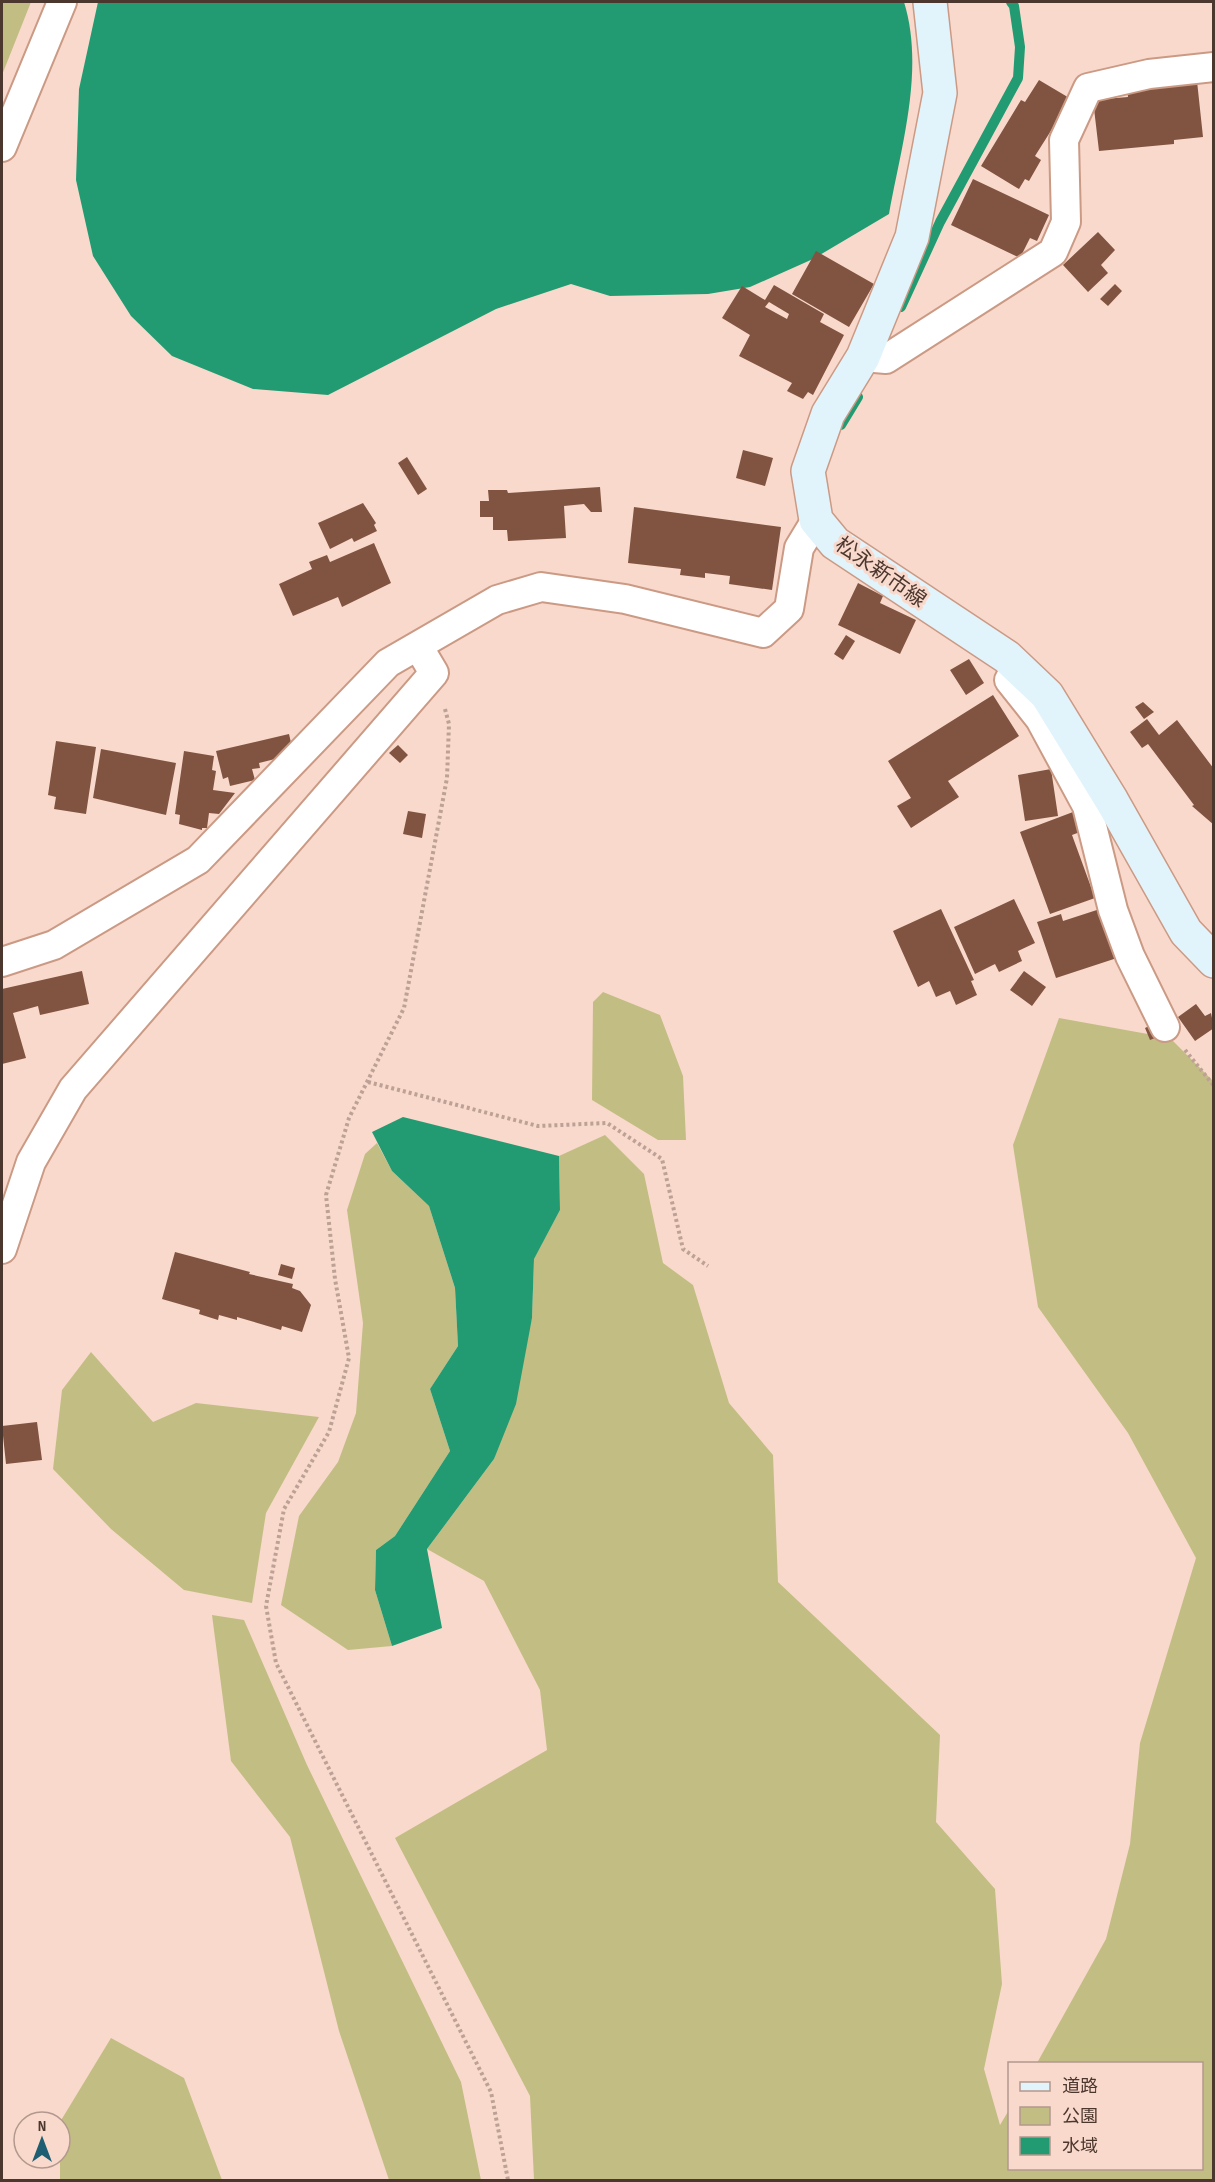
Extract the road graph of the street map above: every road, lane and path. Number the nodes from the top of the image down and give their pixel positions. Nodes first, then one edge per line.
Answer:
1 (62, 2) edge
2 (930, 2) edge
3 (1214, 67) edge
4 (2, 147) edge
5 (863, 357) junction
6 (816, 520) junction
7 (418, 646) junction
8 (1018, 666) junction
9 (434, 673) junction
10 (1214, 961) edge
11 (2, 962) edge
12 (1165, 1027) joint
13 (368, 1082) junction
14 (1214, 1086) edge
15 (2, 1249) edge
16 (708, 1266) dead end
17 (508, 2181) edge

1 - 4 street
2 - 5 main road, 松永新市線
3 - 5 street
5 - 6 main road, 松永新市線
6 - 7 street
6 - 8 main road, 松永新市線
7 - 9 street
7 - 11 street
8 - 10 main road, 松永新市線
8 - 12 street
9 - 13 path
9 - 15 street
12 - 14 path
13 - 16 path
13 - 17 path

